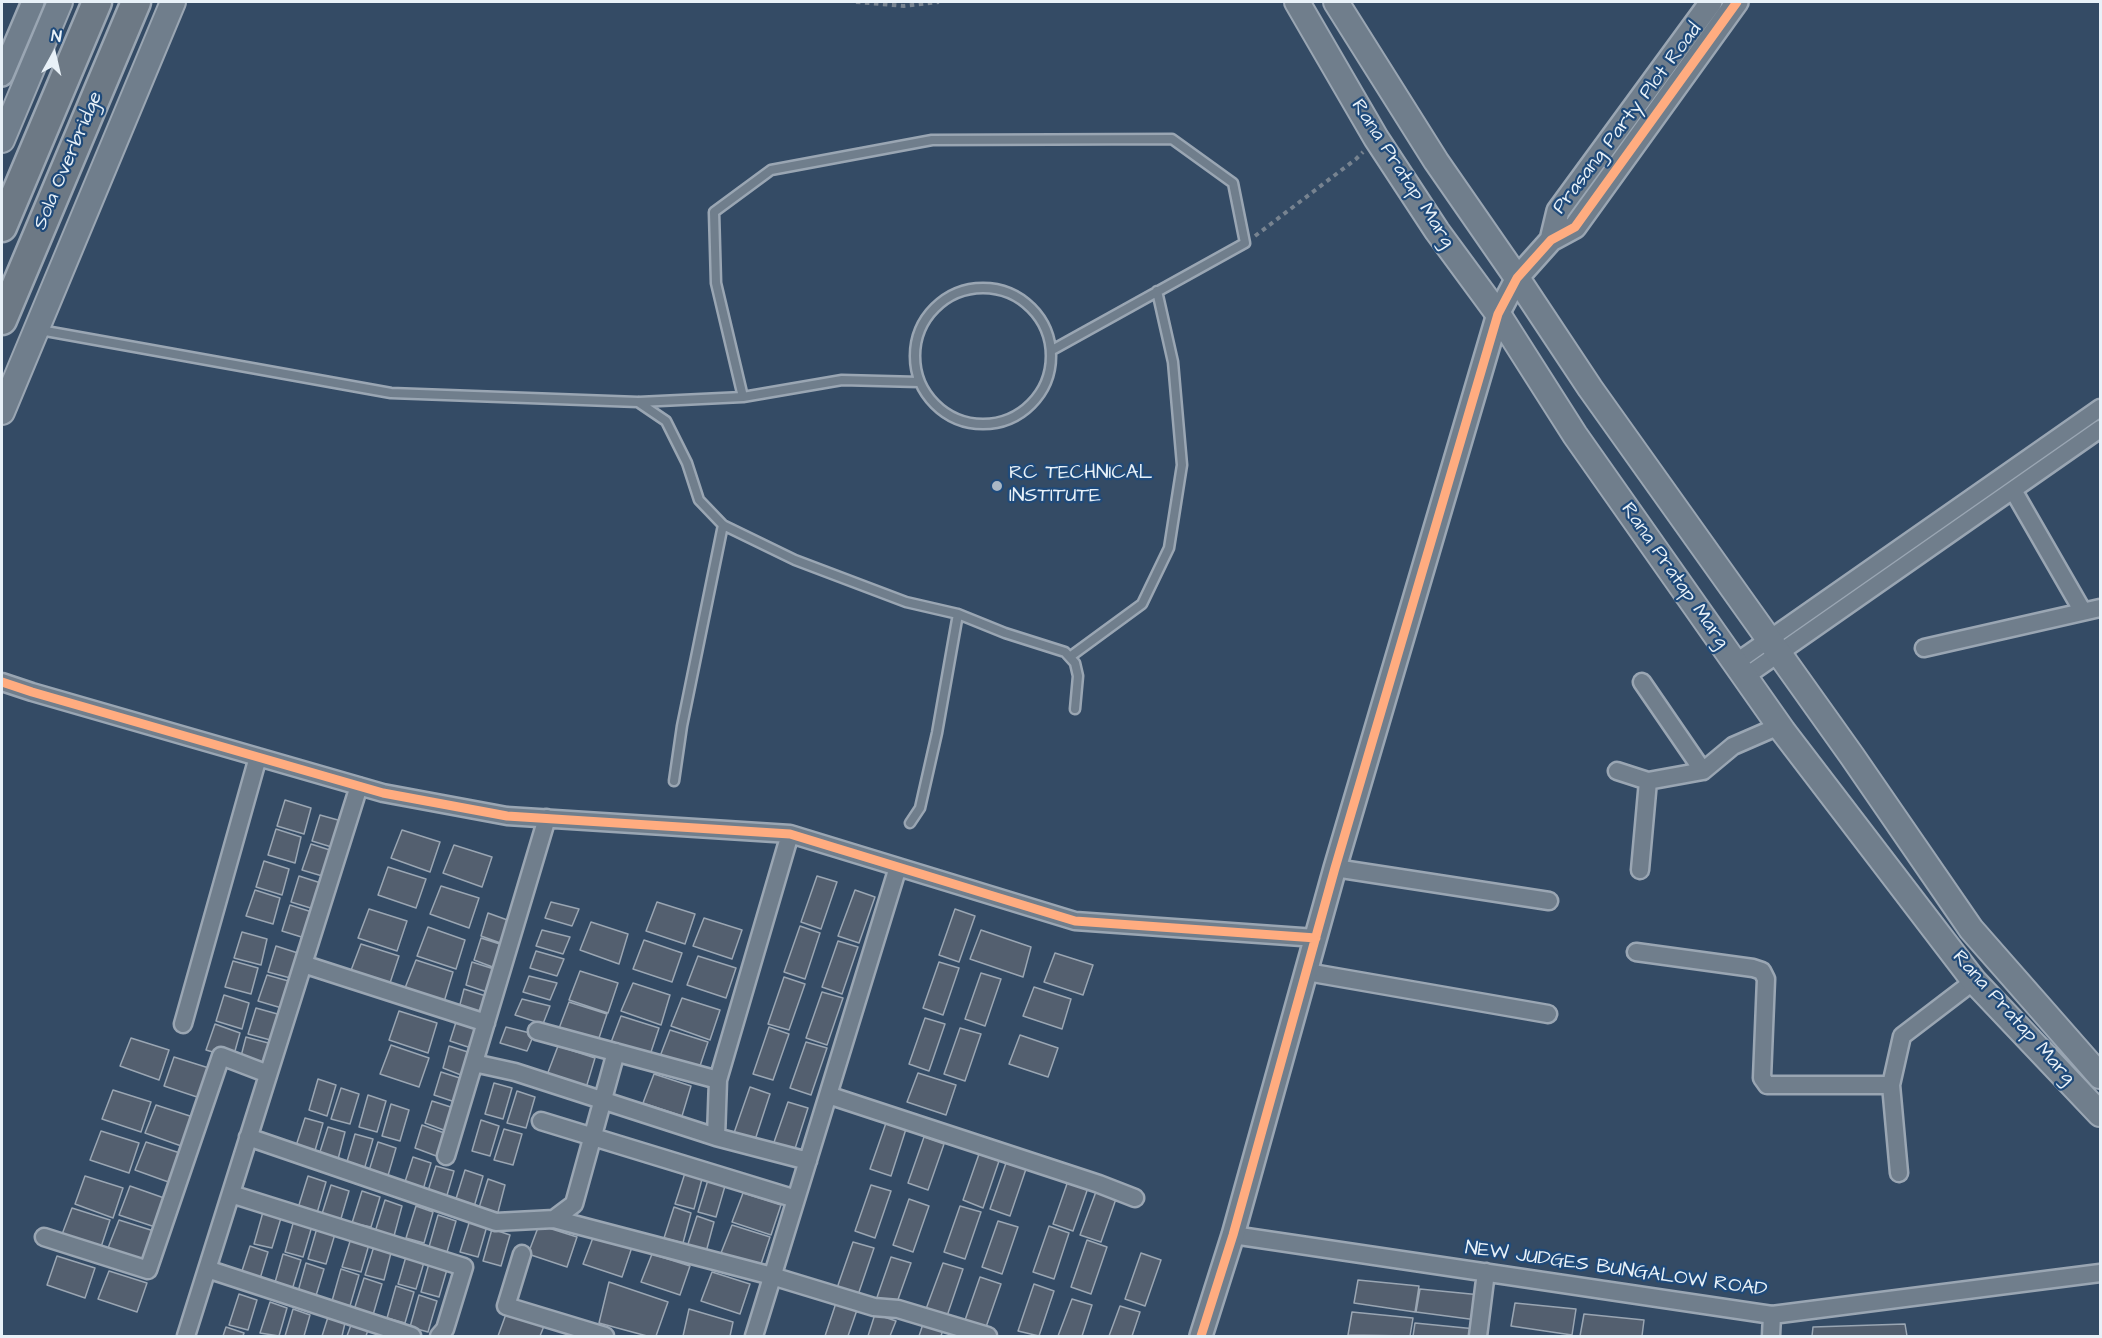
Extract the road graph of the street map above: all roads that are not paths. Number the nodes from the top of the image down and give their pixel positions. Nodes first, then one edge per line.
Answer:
1 (33, 2) edge
2 (60, 2) edge
3 (97, 2) edge
4 (136, 2) edge
5 (173, 2) edge
6 (1297, 2) edge
7 (1336, 2) edge
8 (1711, 2) edge
9 (1737, 2) edge
10 (2, 75) edge
11 (1405, 112) junction
12 (1374, 135) junction
13 (2, 140) edge
14 (2, 227) edge
15 (1551, 240) junction
16 (1517, 278) junction
17 (1157, 291) junction
18 (1498, 314) junction
19 (2, 320) edge
20 (36, 330) junction
21 (1054, 349) junction
22 (919, 382) junction
23 (744, 397) junction
24 (639, 402) junction
25 (2100, 408) edge
26 (2, 412) edge
27 (2082, 421) junction
28 (2096, 433) edge
29 (2013, 490) junction
30 (723, 525) junction
31 (2100, 608) edge
32 (2082, 610) junction
33 (958, 614) junction
34 (1773, 646) junction
35 (1924, 648) dead end
36 (1071, 656) junction
37 (1740, 670) junction
38 (2, 682) edge
39 (1642, 682) dead end
40 (1075, 709) dead end
41 (1779, 726) junction
42 (258, 757) junction
43 (1617, 771) dead end
44 (1702, 771) junction
45 (674, 781) dead end
46 (1648, 781) junction
47 (359, 786) junction
48 (547, 818) junction
49 (910, 823) dead end
50 (790, 834) junction
51 (898, 867) junction
52 (1335, 868) junction
53 (1640, 870) dead end
54 (1549, 901) dead end
55 (1316, 938) junction
56 (1636, 952) dead end
57 (303, 964) junction
58 (1306, 972) junction
59 (1974, 981) junction
60 (1548, 1014) dead end
61 (486, 1023) junction
62 (183, 1024) dead end
63 (537, 1030) dead end
64 (616, 1052) junction
65 (474, 1063) junction
66 (268, 1074) junction
67 (2100, 1076) edge
68 (718, 1080) junction
69 (1891, 1086) junction
70 (828, 1095) junction
71 (602, 1100) junction
72 (2100, 1114) edge
73 (541, 1121) dead end
74 (248, 1137) junction
75 (592, 1137) junction
76 (716, 1137) junction
77 (446, 1156) dead end
78 (808, 1161) junction
79 (1899, 1173) dead end
80 (231, 1194) junction
81 (1135, 1198) dead end
82 (796, 1199) junction
83 (554, 1219) junction
84 (1233, 1235) junction
85 (44, 1237) dead end
86 (522, 1254) dead end
87 (207, 1269) junction
88 (1486, 1272) junction
89 (2100, 1273) edge
90 (772, 1276) junction
91 (1772, 1315) junction
92 (186, 1336) edge
93 (412, 1336) edge
94 (439, 1336) edge
95 (605, 1336) edge
96 (754, 1336) edge
97 (988, 1336) edge
98 (1202, 1336) edge
99 (1478, 1336) edge
100 (1771, 1336) edge

1 - 10 street
2 - 13 main road
3 - 14 highway, Sola Overbridge
4 - 19 highway, Sola Overbridge
5 - 20 main road
6 - 12 main road, Rana Pratap Marg
7 - 11 main road, Rana Pratap Marg
8 - 15 street, Prasang Party Plot Road
9 - 15 street, Prasang Party Plot Road
11 - 12 main road
11 - 16 main road, Rana Pratap Marg
12 - 18 main road, Rana Pratap Marg
15 - 16 street, Prasang Party Plot Road
16 - 18 street, Prasang Party Plot Road
16 - 34 main road, Rana Pratap Marg
17 - 21 lane
17 - 23 lane
17 - 36 lane
18 - 37 main road, Rana Pratap Marg
18 - 52 street, Prasang Party Plot Road
20 - 24 lane
20 - 26 main road
21 - 22 lane
21 - 22 lane
22 - 23 lane
23 - 24 lane
24 - 30 lane
25 - 27 street
27 - 28 street
27 - 34 street
28 - 29 street
29 - 32 street
29 - 34 street
30 - 33 lane
30 - 45 lane
31 - 32 street
32 - 35 street
33 - 36 lane
33 - 49 lane
34 - 37 street
34 - 67 main road, Rana Pratap Marg
36 - 40 lane
37 - 41 main road, Rana Pratap Marg
38 - 42 street
39 - 44 street
41 - 44 street
41 - 59 main road, Rana Pratap Marg
42 - 47 street
42 - 62 street
43 - 46 street
44 - 46 street
46 - 53 street
47 - 48 street
47 - 57 street
48 - 50 street
48 - 61 street
50 - 51 street
50 - 68 street
51 - 55 street
51 - 70 street
52 - 54 street
52 - 55 street, Prasang Party Plot Road
55 - 58 street, Prasang Party Plot Road
56 - 69 street
57 - 61 street
57 - 66 street
58 - 60 street
58 - 84 street, Prasang Party Plot Road
59 - 69 street
59 - 72 main road, Rana Pratap Marg
61 - 65 street
63 - 64 street
64 - 68 street
64 - 71 street
65 - 71 street
65 - 77 street
66 - 74 street
66 - 85 street
68 - 76 street
69 - 79 street
70 - 78 street
70 - 81 street
71 - 75 street
71 - 76 street
73 - 75 street
74 - 80 street
74 - 83 street
75 - 82 street
75 - 83 street
76 - 78 street
78 - 82 street
80 - 87 street
80 - 94 street
82 - 90 street
83 - 90 street
84 - 88 street, NEW JUDGES BUNGALOW ROAD
84 - 98 street, Prasang Party Plot Road
86 - 95 street
87 - 92 street
87 - 93 street
88 - 91 street, NEW JUDGES BUNGALOW ROAD
88 - 99 street
89 - 91 street, NEW JUDGES BUNGALOW ROAD
90 - 96 street
90 - 97 street
91 - 100 street

